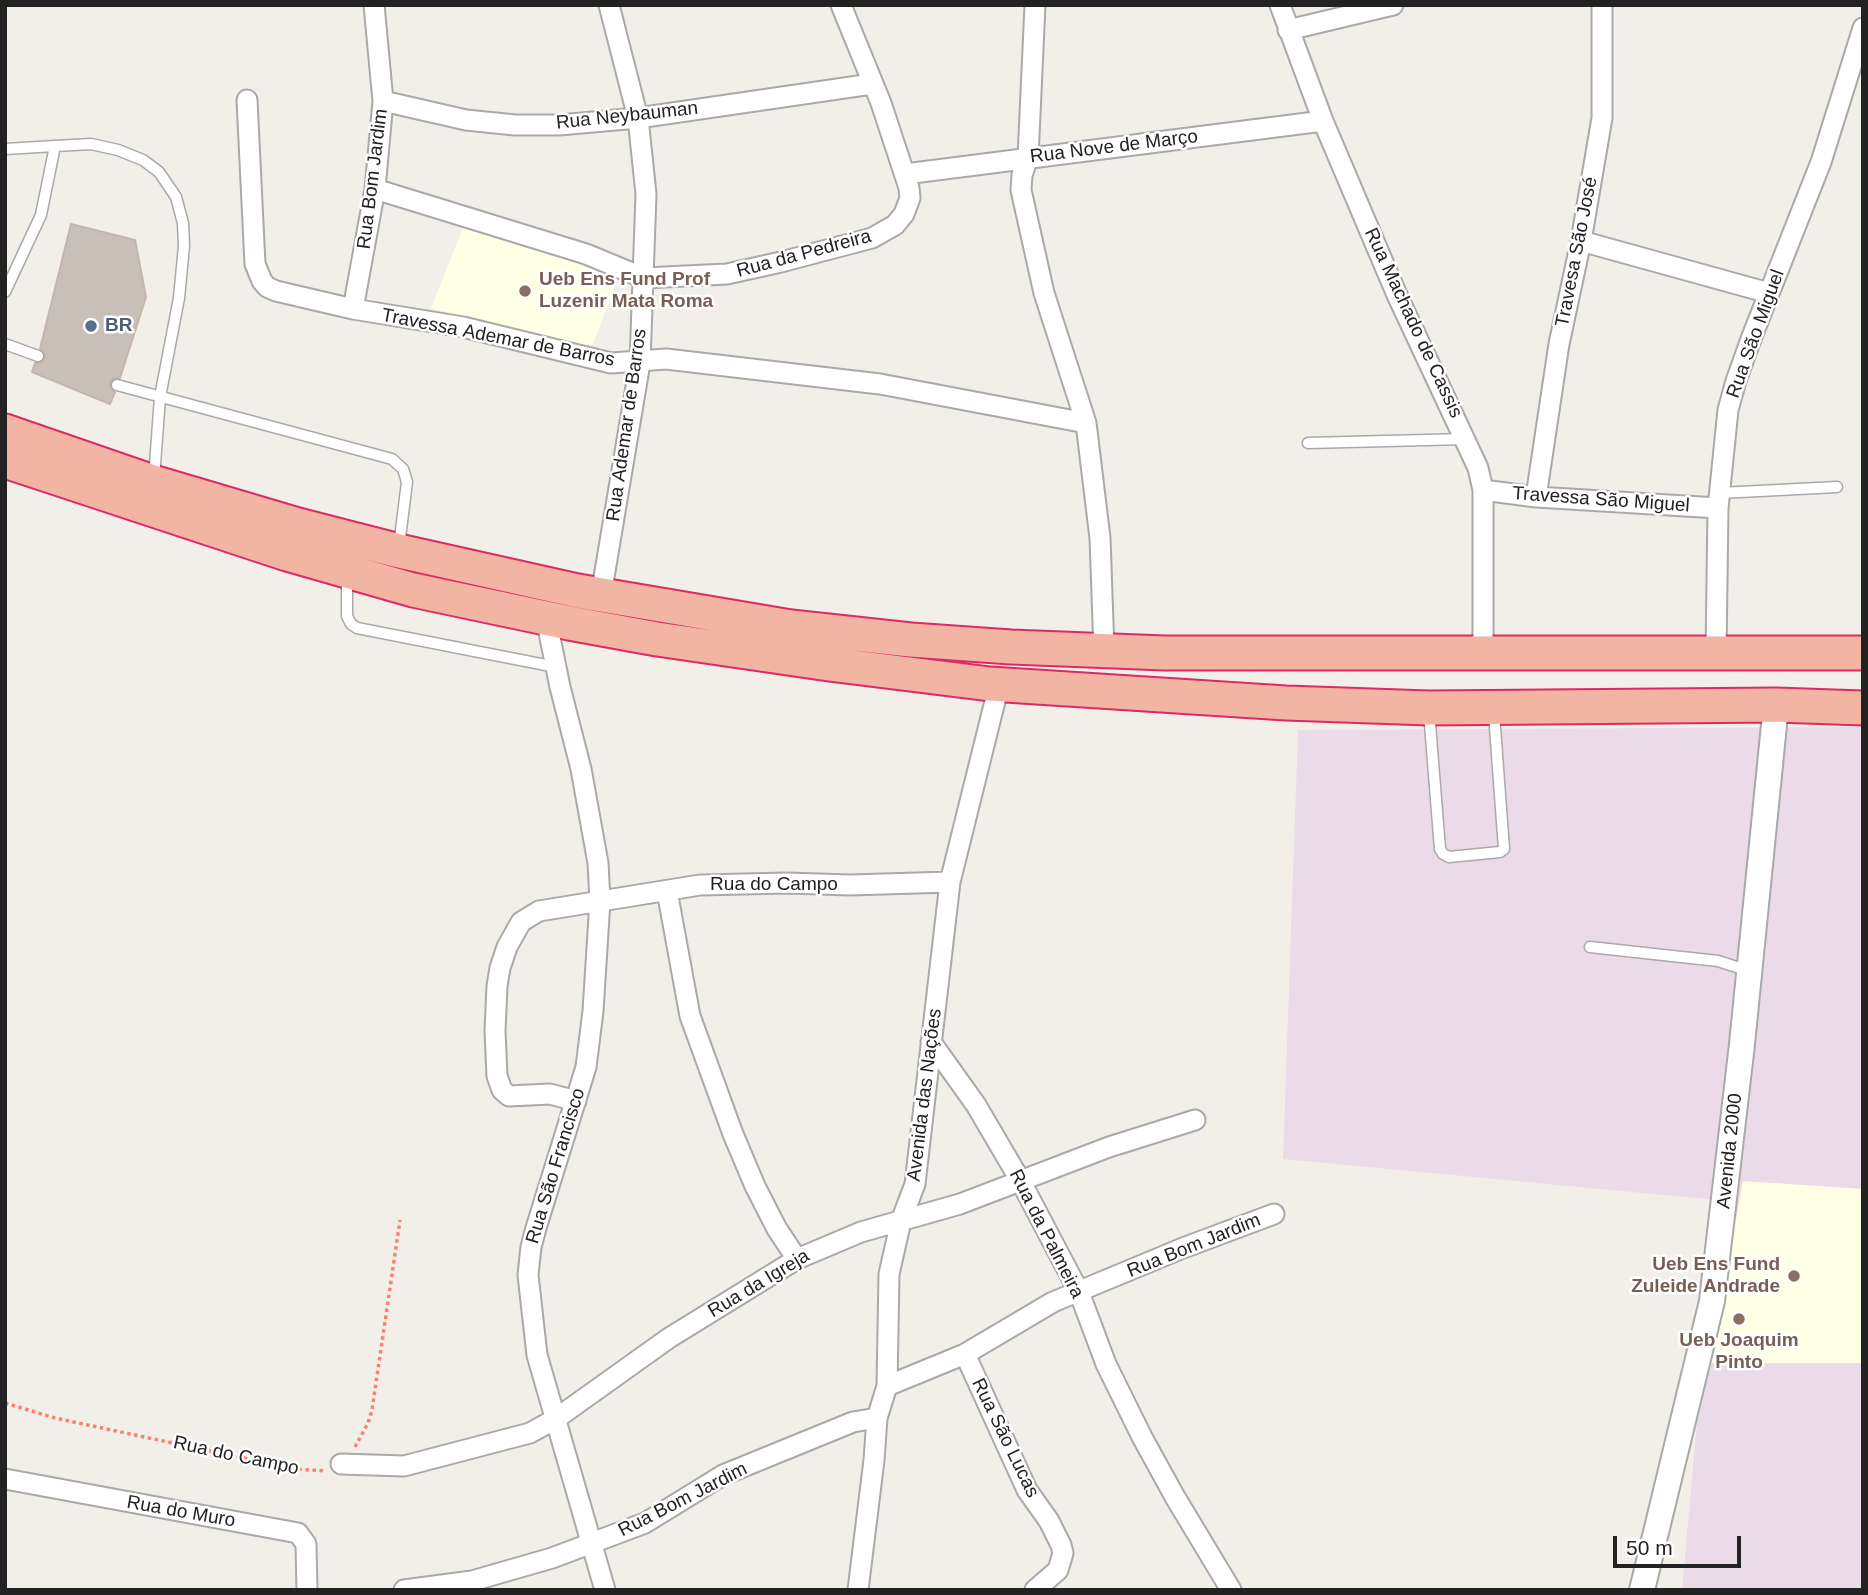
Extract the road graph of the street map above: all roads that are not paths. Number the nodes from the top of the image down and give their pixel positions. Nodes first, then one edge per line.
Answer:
1 (374, 5) edge
2 (609, 5) edge
3 (841, 5) edge
4 (1035, 5) edge
5 (1280, 5) edge
6 (1393, 5) edge
7 (1602, 5) edge
8 (1386, 6) edge
9 (1863, 28) edge
10 (1288, 30) junction
11 (872, 83) junction
12 (247, 100) dead end
13 (383, 101) junction
14 (638, 118) junction
15 (1323, 121) junction
16 (55, 146) junction
17 (5, 149) edge
18 (1028, 158) junction
19 (905, 174) junction
20 (375, 189) junction
21 (1581, 241) junction
22 (644, 278) junction
23 (5, 292) edge
24 (1769, 293) junction
25 (353, 309) junction
26 (5, 344) edge
27 (38, 356) dead end
28 (640, 363) junction
29 (117, 385) dead end
30 (160, 397) junction
31 (1086, 423) junction
32 (5, 431) edge
33 (1466, 439) junction
34 (1308, 443) dead end
35 (5, 461) edge
36 (153, 482) junction
37 (1837, 487) dead end
38 (1483, 490) junction
39 (1536, 497) junction
40 (1719, 500) junction
41 (399, 551) junction
42 (347, 571) junction
43 (601, 595) junction
44 (546, 618) junction
45 (1104, 651) junction
46 (1716, 653) junction
47 (1863, 653) edge
48 (1483, 654) junction
49 (556, 667) junction
50 (999, 685) junction
51 (1776, 705) junction
52 (1429, 708) junction
53 (1494, 708) junction
54 (1863, 708) edge
55 (950, 882) junction
56 (667, 891) junction
57 (600, 901) junction
58 (1591, 947) dead end
59 (1749, 971) junction
60 (931, 1042) junction
61 (576, 1101) junction
62 (1195, 1120) dead end
63 (1020, 1180) junction
64 (1274, 1214) dead end
65 (901, 1221) junction
66 (797, 1259) junction
67 (1079, 1293) junction
68 (965, 1354) junction
69 (887, 1386) junction
70 (877, 1418) junction
71 (557, 1419) junction
72 (341, 1464) road end
73 (5, 1479) edge
74 (592, 1543) junction
75 (307, 1590) edge
76 (404, 1590) edge
77 (605, 1590) edge
78 (858, 1590) edge
79 (1035, 1590) edge
80 (1231, 1590) edge
81 (1642, 1590) edge

1 - 13 street, Rua Bom Jardim
2 - 14 street, Rua Ademar de Barros
3 - 11 street, Rua da Pedreira
4 - 18 street
5 - 10 street, Rua Machado de Cassis
6 - 8 street
7 - 21 street, Travesa São José
8 - 10 street
9 - 24 street, Rua São Miguel
10 - 15 street, Rua Machado de Cassis
11 - 14 street, Rua Neybauman
11 - 19 street, Rua da Pedreira
12 - 25 street, Travessa Ademar de Barros
13 - 14 street, Rua Neybauman
13 - 20 street, Rua Bom Jardim
14 - 22 street, Rua Ademar de Barros
15 - 18 street, Rua Nove de Março
15 - 33 street, Rua Machado de Cassis
16 - 17 lane
16 - 23 lane
16 - 30 lane
18 - 19 street, Rua Nove de Março
18 - 31 street
19 - 22 street, Rua da Pedreira
20 - 22 street, Rua da Pedreira
20 - 25 street, Rua Bom Jardim
21 - 24 street
21 - 39 street, Travesa São José
22 - 28 street, Rua Ademar de Barros
24 - 40 street, Rua São Miguel
25 - 28 street, Travessa Ademar de Barros
26 - 27 lane
28 - 31 street, Travessa Ademar de Barros
28 - 43 street, Rua Ademar de Barros
29 - 30 lane
30 - 36 lane
30 - 41 lane
31 - 45 street
32 - 36 highway
33 - 34 lane
33 - 38 street, Rua Machado de Cassis
35 - 42 highway
36 - 41 highway
37 - 40 lane
38 - 39 street, Travessa São Miguel
38 - 48 street, Rua Machado de Cassis
39 - 40 street, Travessa São Miguel
40 - 46 street, Rua São Miguel
41 - 43 highway
42 - 44 highway
42 - 49 lane
43 - 45 highway
44 - 49 street
44 - 50 highway
45 - 48 highway
46 - 47 highway
46 - 48 highway
49 - 57 street
50 - 52 highway
50 - 55 street, Avenida das Nações
51 - 53 highway
51 - 54 highway
51 - 59 street, Avenida 2000
52 - 53 highway
52 - 53 lane
55 - 56 street, Rua do Campo
55 - 60 street, Avenida das Nações
56 - 57 street, Rua do Campo
56 - 66 street
57 - 61 street, Rua São Francisco
57 - 61 street, Rua do Campo
58 - 59 lane
59 - 81 street, Avenida 2000
60 - 63 street, Rua da Palmeira
60 - 65 street, Avenida das Nações
61 - 71 street, Rua São Francisco
62 - 63 street, Rua da Igreja
63 - 65 street, Rua da Igreja
63 - 67 street, Rua da Palmeira
64 - 67 street, Rua Bom Jardim
65 - 66 street, Rua da Igreja
65 - 69 street, Avenida das Nações
66 - 71 street, Rua da Igreja
67 - 68 street, Rua Bom Jardim
67 - 80 street, Rua da Palmeira
68 - 69 street, Rua Bom Jardim
68 - 79 street, Rua São Lucas
69 - 70 street, Avenida das Nações
70 - 74 street, Rua Bom Jardim
70 - 78 street, Avenida das Nações
71 - 72 street, Rua da Igreja
71 - 74 street, Rua São Francisco
73 - 75 street, Rua do Muro
74 - 76 street, Rua Bom Jardim
74 - 77 street, Rua São Francisco

